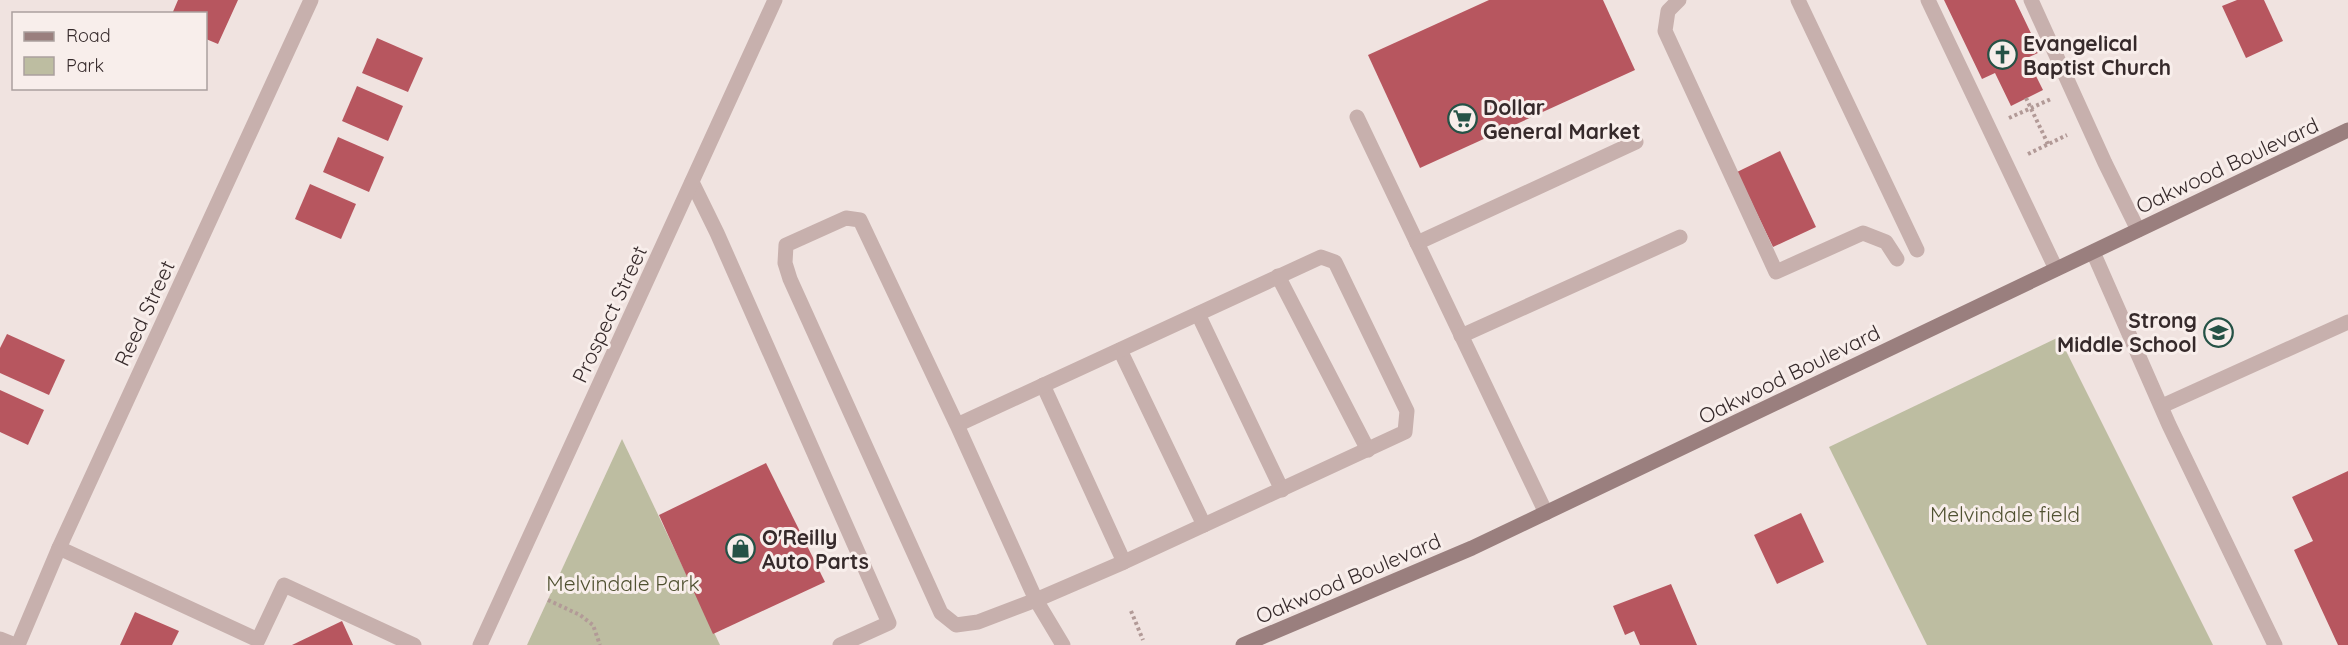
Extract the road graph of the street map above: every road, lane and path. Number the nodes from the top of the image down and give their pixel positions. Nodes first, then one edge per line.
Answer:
1 (311, 0) edge
2 (775, 0) edge
3 (1679, 0) edge
4 (1798, 0) edge
5 (1928, 0) edge
6 (2031, 0) edge
7 (2055, 97) dead end
8 (2026, 98) dead end
9 (2031, 108) junction
10 (1357, 117) dead end
11 (2004, 121) dead end
12 (2348, 130) edge
13 (2068, 134) dead end
14 (1636, 142) dead end
15 (2048, 144) junction
16 (2020, 157) dead end
17 (692, 182) junction
18 (2138, 230) junction
19 (1680, 237) dead end
20 (1417, 243) junction
21 (1917, 250) dead end
22 (2093, 252) junction
23 (1897, 259) dead end
24 (2056, 269) junction
25 (1278, 276) junction
26 (1198, 314) junction
27 (2348, 322) edge
28 (1461, 336) junction
29 (1120, 350) junction
30 (1043, 386) junction
31 (2162, 406) junction
32 (957, 425) junction
33 (1368, 450) junction
34 (1282, 490) junction
35 (1546, 513) junction
36 (1204, 525) junction
37 (59, 548) junction
38 (1124, 562) junction
39 (548, 600) dead end
40 (1036, 600) junction
41 (1131, 611) dead end
42 (0, 639) edge
43 (1143, 640) dead end
44 (16, 645) edge
45 (414, 645) edge
46 (480, 645) edge
47 (600, 645) edge
48 (840, 645) edge
49 (1063, 645) edge
50 (1243, 645) edge
51 (2275, 645) edge

1 - 37 street, Reed Street
2 - 17 street, Prospect Street
3 - 23 street
4 - 21 street
5 - 24 street
6 - 18 street
7 - 9 path
8 - 9 path
9 - 11 path
9 - 15 path
10 - 20 street
12 - 18 main road, Oakwood Boulevard
13 - 15 path
14 - 20 street
15 - 16 path
17 - 46 street, Prospect Street
17 - 48 street
18 - 22 main road, Oakwood Boulevard
19 - 28 street
20 - 28 street
22 - 24 main road, Oakwood Boulevard
22 - 31 street
24 - 35 main road, Oakwood Boulevard
25 - 26 street
25 - 33 street
25 - 33 street
26 - 29 street
26 - 34 street
27 - 31 street
28 - 35 street
29 - 30 street
29 - 36 street
30 - 32 street
30 - 38 street
31 - 51 street
32 - 40 street
32 - 40 street
33 - 34 street
34 - 36 street
35 - 50 main road, Oakwood Boulevard
36 - 38 street
37 - 44 street, Reed Street
37 - 45 street
38 - 40 street
39 - 47 path
40 - 49 street
41 - 43 path
42 - 44 street

